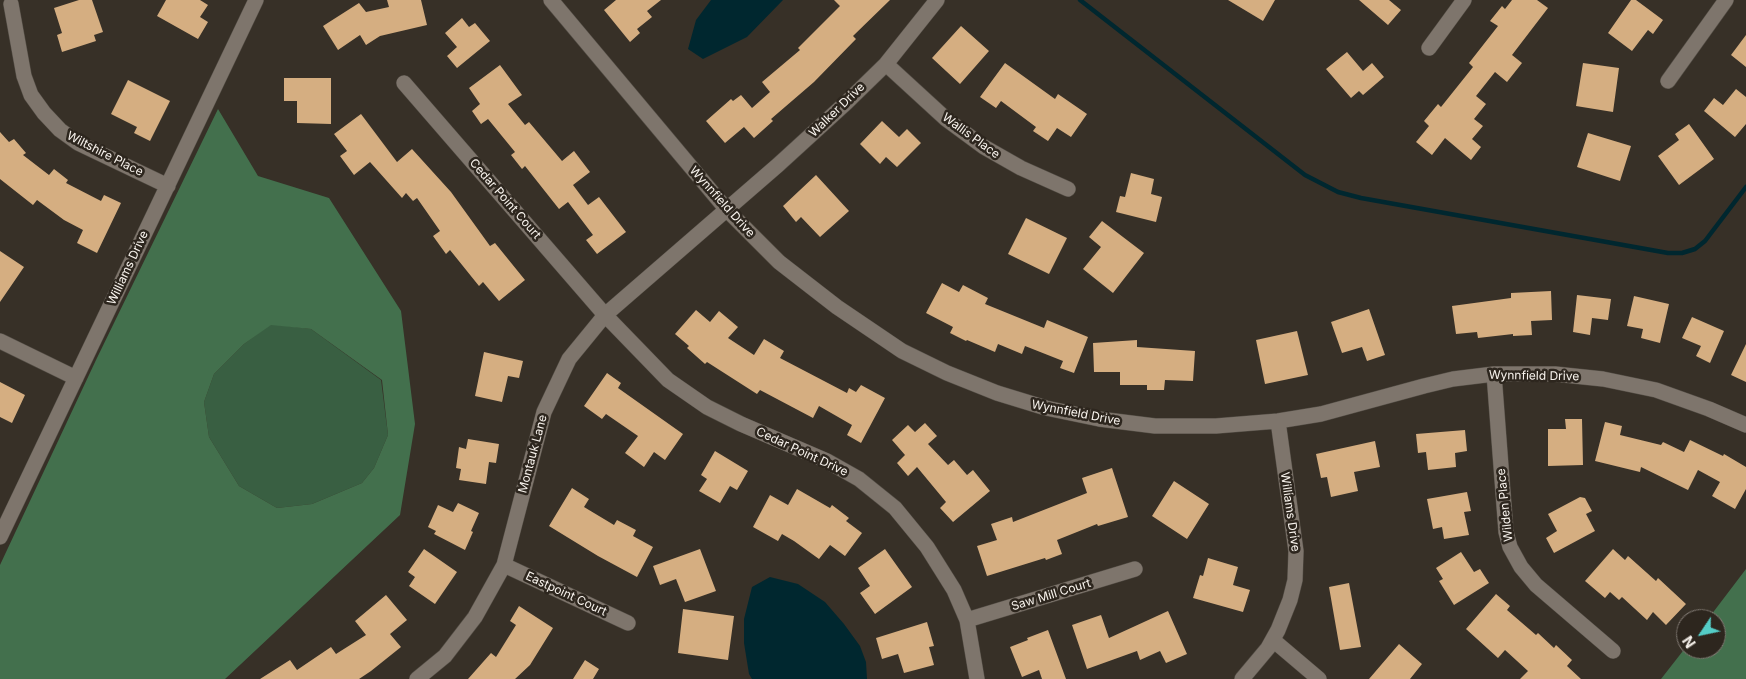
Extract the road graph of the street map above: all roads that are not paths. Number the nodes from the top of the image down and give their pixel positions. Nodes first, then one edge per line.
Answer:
1 (256, 0) edge
2 (551, 0) edge
3 (937, 0) edge
4 (1464, 0) edge
5 (1726, 0) edge
6 (11, 4) dead end
7 (1429, 48) dead end
8 (886, 64) junction
9 (1668, 80) dead end
10 (404, 83) dead end
11 (168, 186) junction
12 (1068, 189) dead end
13 (727, 210) junction
14 (605, 315) junction
15 (0, 341) edge
16 (1494, 374) junction
17 (76, 378) junction
18 (1278, 421) junction
19 (1746, 425) edge
20 (0, 537) edge
21 (504, 565) junction
22 (1135, 569) dead end
23 (967, 620) junction
24 (628, 624) dead end
25 (1273, 640) junction
26 (1613, 651) dead end
27 (417, 679) edge
28 (977, 679) edge
29 (1242, 679) edge
30 (1319, 679) edge

1 - 11 street, Williams Drive
2 - 13 street, Wynnfield Drive
3 - 8 street, Walker Drive
4 - 7 street
5 - 9 street
6 - 11 street, Wiltshire Place
8 - 12 street, Wallis Place
8 - 13 street, Walker Drive
10 - 14 street, Cedar Point Court
11 - 17 street, Williams Drive
13 - 14 street, Montauk Lane
13 - 18 street, Wynnfield Drive
14 - 21 street, Montauk Lane
14 - 23 street, Cedar Point Drive
15 - 17 street
16 - 18 street, Wynnfield Drive
16 - 19 street, Wynnfield Drive
16 - 26 street, Wilden Place
17 - 20 street, Williams Drive
18 - 25 street, Williams Drive
21 - 24 street, Eastpoint Court
21 - 27 street, Montauk Lane
22 - 23 street, Saw Mill Court
23 - 28 street, Cedar Point Drive
25 - 29 street, Williams Drive
25 - 30 street

